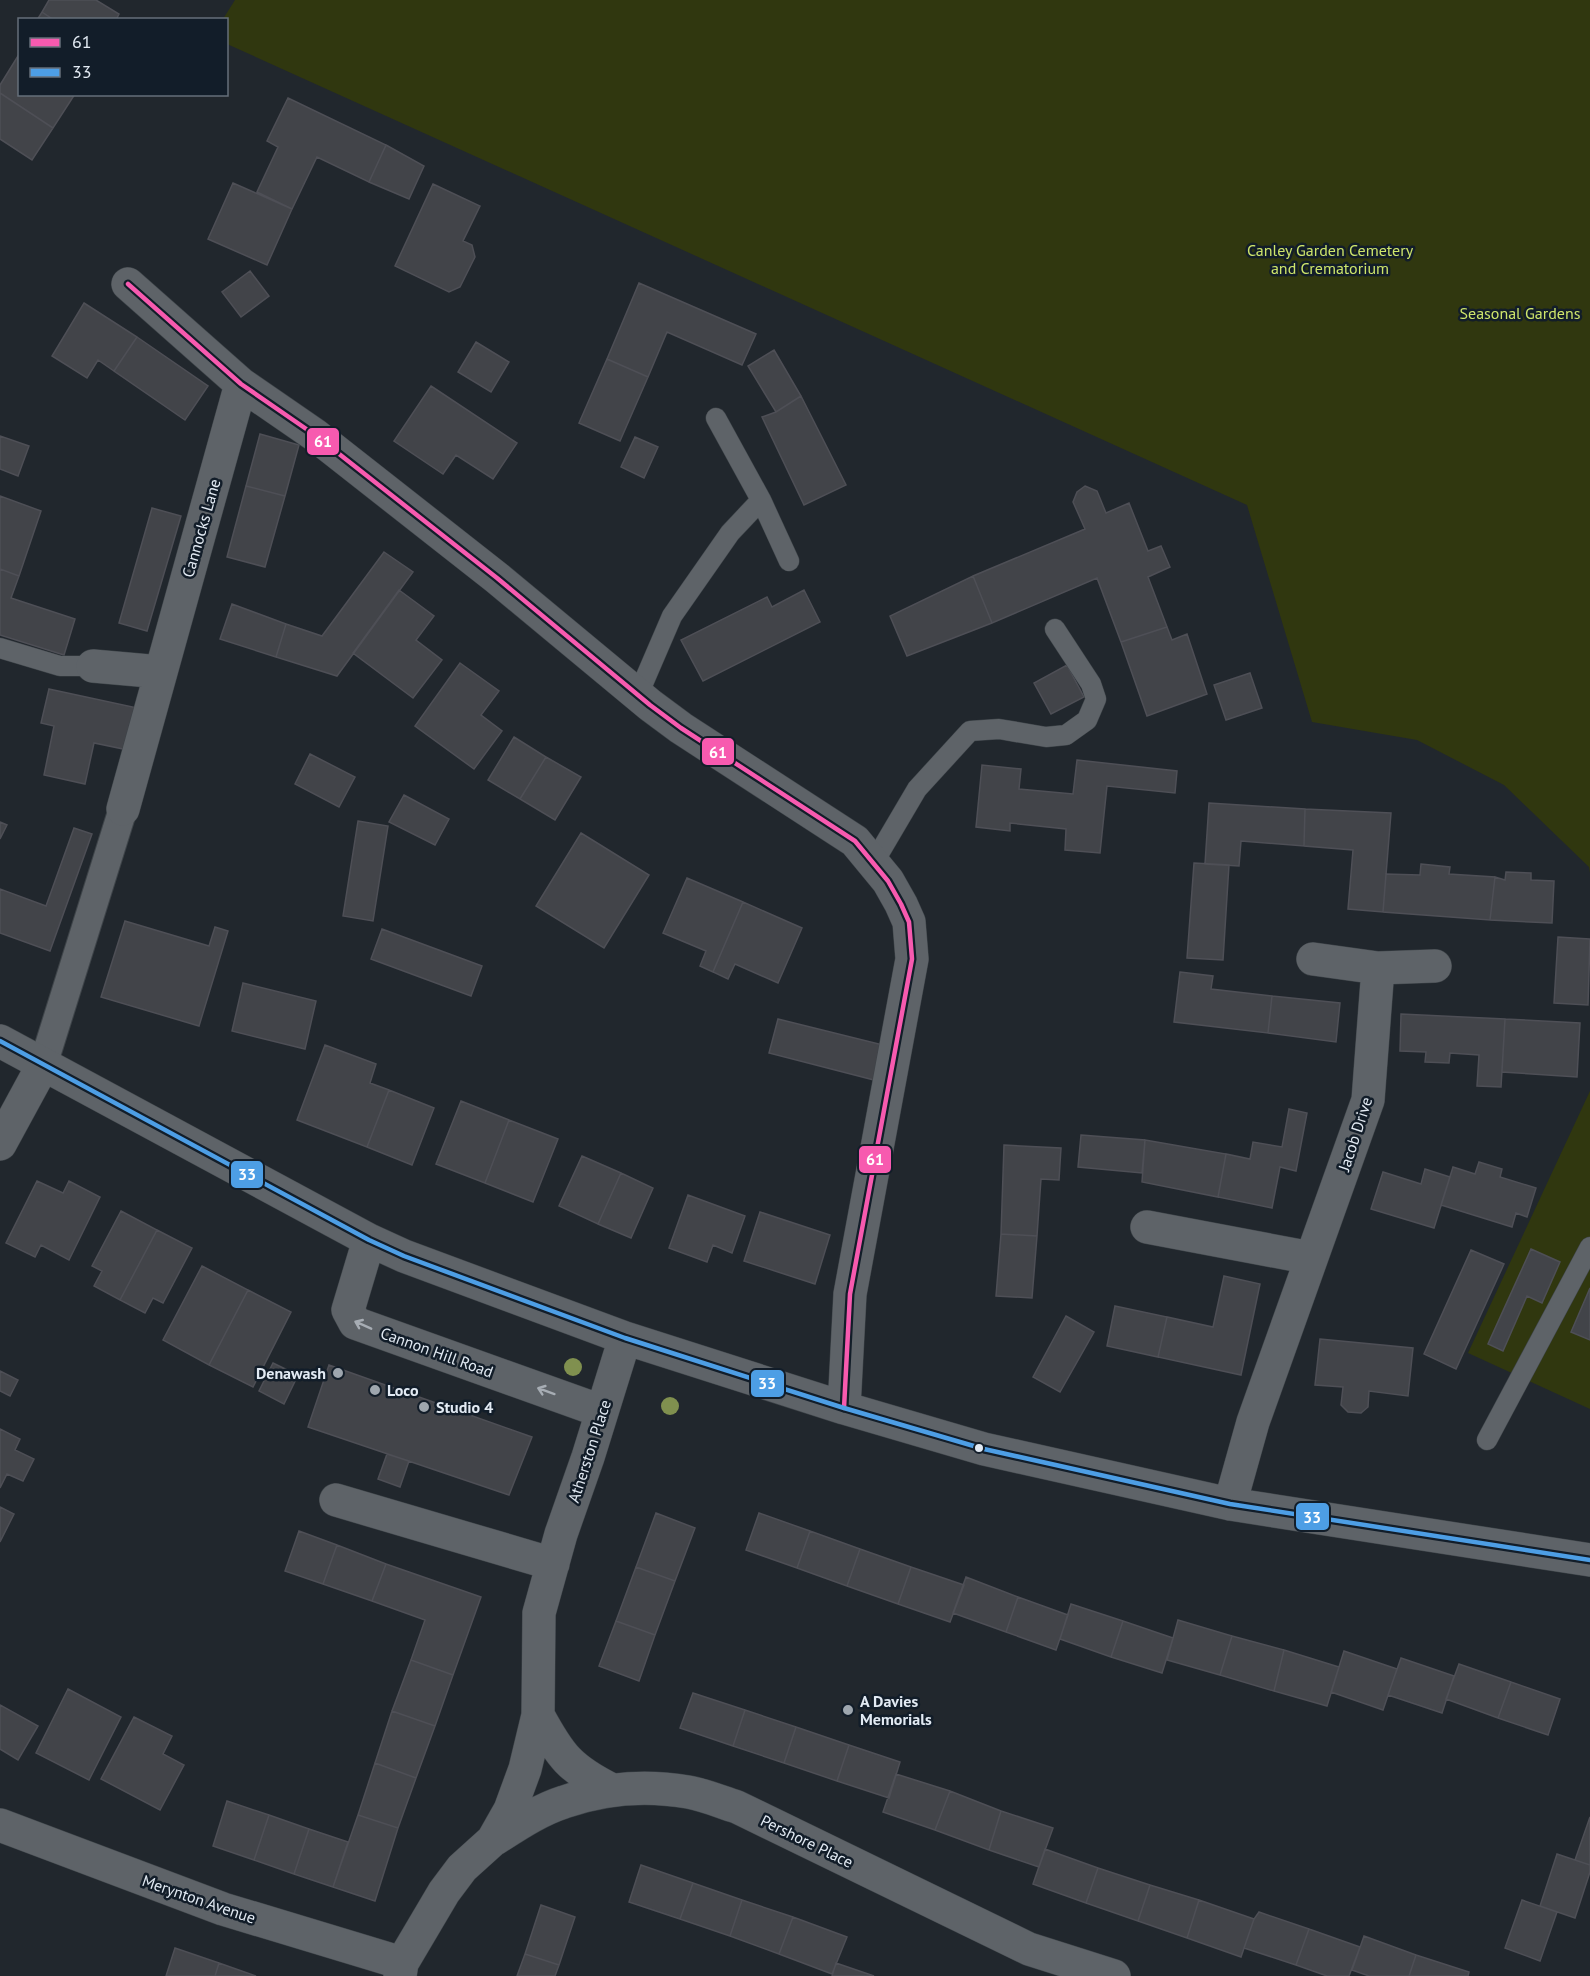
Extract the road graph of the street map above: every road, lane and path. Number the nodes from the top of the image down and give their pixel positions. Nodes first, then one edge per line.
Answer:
1 (128, 285) dead end
2 (241, 384) junction
3 (716, 418) dead end
4 (761, 500) junction
5 (789, 561) dead end
6 (1055, 629) dead end
7 (0, 648) edge
8 (93, 666) joint
9 (161, 672) junction
10 (638, 695) junction
11 (123, 809) joint
12 (874, 862) junction
13 (1313, 959) dead end
14 (1435, 966) dead end
15 (1378, 968) junction
16 (0, 1041) edge
17 (43, 1065) junction
18 (0, 1144) edge
19 (1147, 1227) dead end
20 (369, 1240) junction
21 (1590, 1247) edge
22 (1311, 1258) junction
23 (625, 1338) junction
24 (844, 1408) junction
25 (601, 1411) junction
26 (1487, 1440) dead end
27 (336, 1500) dead end
28 (1230, 1504) junction
29 (1590, 1560) edge
30 (553, 1564) junction
31 (538, 1714) junction
32 (612, 1790) junction
33 (0, 1825) edge
34 (493, 1840) junction
35 (401, 1969) edge
36 (1114, 1976) edge

1 - 2 street
2 - 9 street, Cannocks Lane
2 - 10 street
3 - 4 lane
4 - 5 lane
4 - 10 lane
6 - 12 lane
7 - 8 lane
8 - 9 street
9 - 11 street, Cannocks Lane
10 - 12 street
11 - 17 street
12 - 24 street
13 - 15 street
14 - 15 street
15 - 22 street, Jacob Drive
16 - 17 street
17 - 18 street
17 - 20 street
19 - 22 street
20 - 23 street
25 -> 20 street, Cannon Hill Road
21 - 26 lane
22 - 28 street, Jacob Drive
23 - 24 street
23 - 25 street, Atherston Place
24 - 28 street
25 - 30 street, Atherston Place
27 - 30 street
28 - 29 street
30 - 31 street, Atherston Place
31 - 32 street, Atherston Place
31 - 34 street, Atherston Place
32 - 34 street, Pershore Place
32 - 36 street, Pershore Place
33 - 35 street, Merynton Avenue
34 - 35 street, Atherston Place

